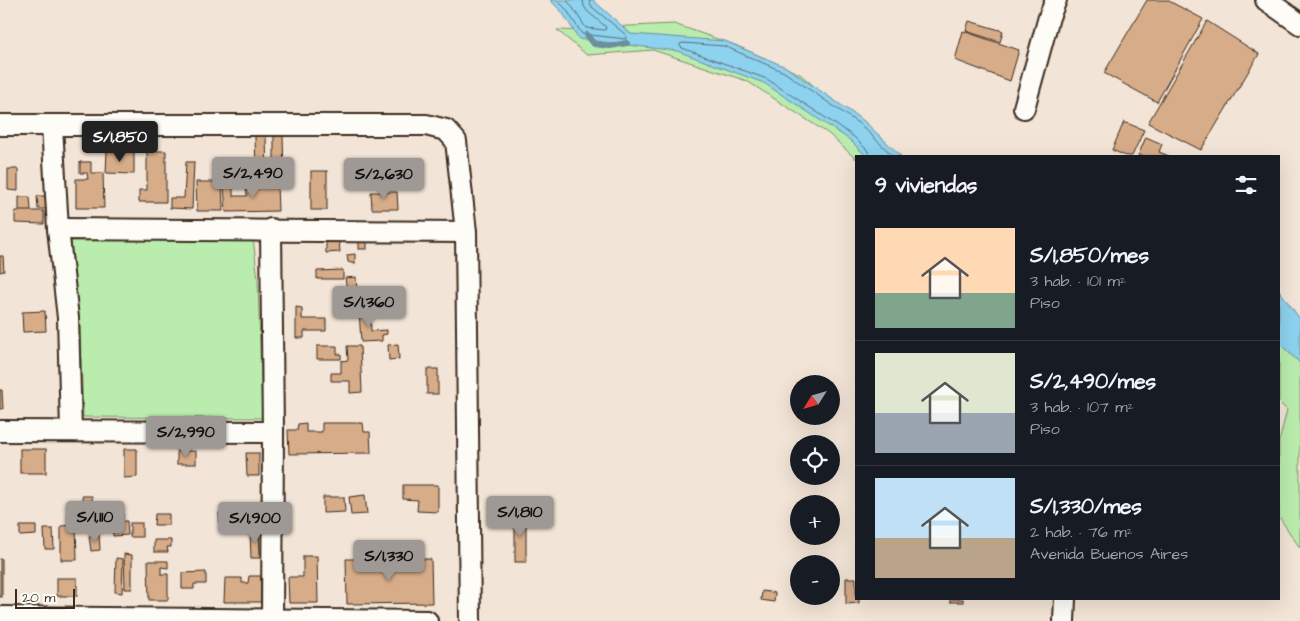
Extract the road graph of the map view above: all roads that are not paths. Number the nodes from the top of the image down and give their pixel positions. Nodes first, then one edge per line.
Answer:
1 (1056, 0) edge
2 (1266, 0) edge
3 (1300, 24) edge
4 (1024, 108) dead end
5 (0, 125) edge
6 (52, 126) junction
7 (58, 229) junction
8 (271, 229) junction
9 (466, 232) junction
10 (0, 431) edge
11 (71, 431) junction
12 (273, 432) junction
13 (1065, 600) edge
14 (0, 617) edge
15 (272, 620) edge
16 (427, 621) edge
17 (470, 621) edge
18 (1064, 621) edge

1 - 4 street
2 - 3 street
5 - 6 street
6 - 7 street
6 - 9 street
7 - 8 street
7 - 11 street
8 - 9 street
8 - 12 street
9 - 17 street
10 - 11 street
11 - 12 street
12 - 15 street
13 - 18 street
14 - 15 street
15 - 16 street

